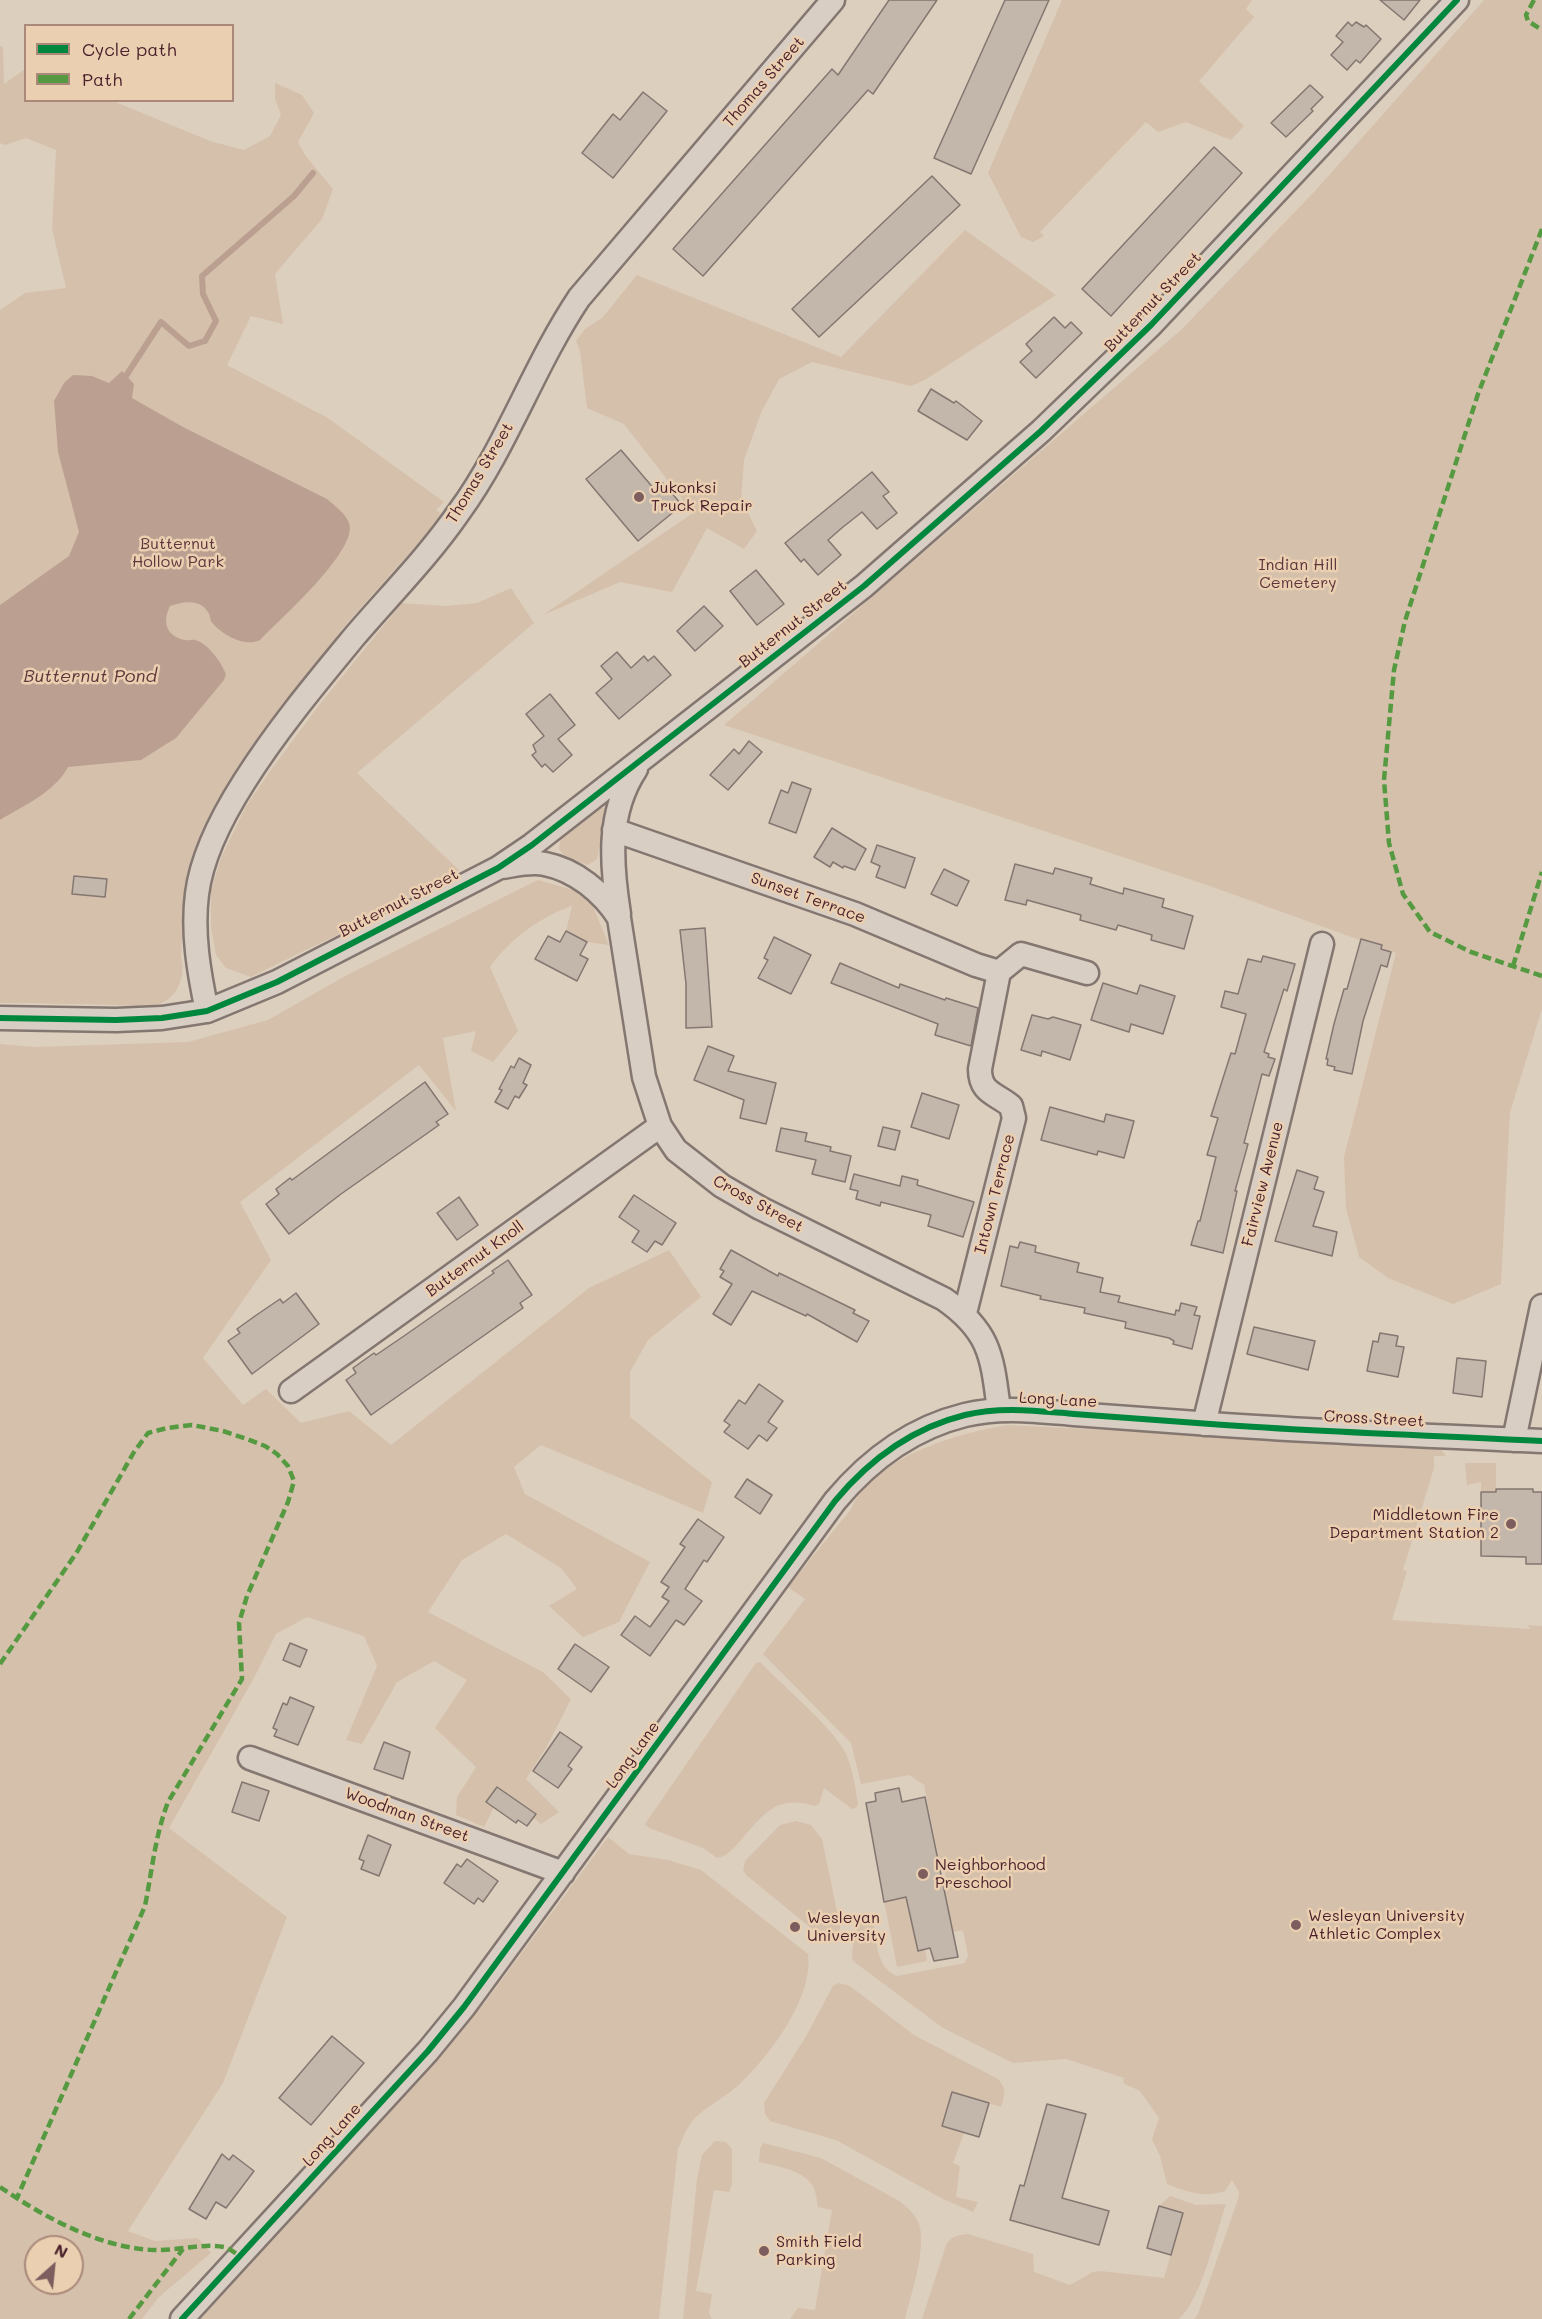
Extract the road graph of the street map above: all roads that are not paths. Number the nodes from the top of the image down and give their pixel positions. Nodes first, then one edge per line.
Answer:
1 (833, 0) edge
2 (1457, 0) edge
3 (652, 751) junction
4 (614, 830) junction
5 (498, 868) junction
6 (619, 918) junction
7 (1322, 944) dead end
8 (999, 972) junction
9 (1087, 974) dead end
10 (207, 1011) junction
11 (0, 1018) edge
12 (660, 1126) junction
13 (1542, 1305) edge
14 (965, 1313) junction
15 (291, 1391) dead end
16 (999, 1410) junction
17 (1204, 1424) junction
18 (1514, 1440) junction
19 (1542, 1441) edge
20 (250, 1758) dead end
21 (563, 1873) junction
22 (182, 2319) edge

1 - 10 street, Thomas Street
2 - 3 street, Butternut Street
3 - 4 street, Cross Street
3 - 5 street, Butternut Street
4 - 6 street, Cross Street
4 - 8 street, Sunset Terrace
5 - 6 street, Cross Street
5 - 10 street, Butternut Street
6 - 12 street, Cross Street
7 - 17 street, Fairview Avenue
8 - 9 street
8 - 14 street, Intown Terrace
10 - 11 street, Butternut Street
12 - 14 street, Cross Street
12 - 15 street, Butternut Knoll
13 - 18 street
14 - 16 street, Cross Street
16 - 17 street, Long Lane
16 - 21 street, Long Lane
17 - 18 street, Cross Street
18 - 19 street, Cross Street
20 - 21 street, Woodman Street
21 - 22 street, Long Lane

